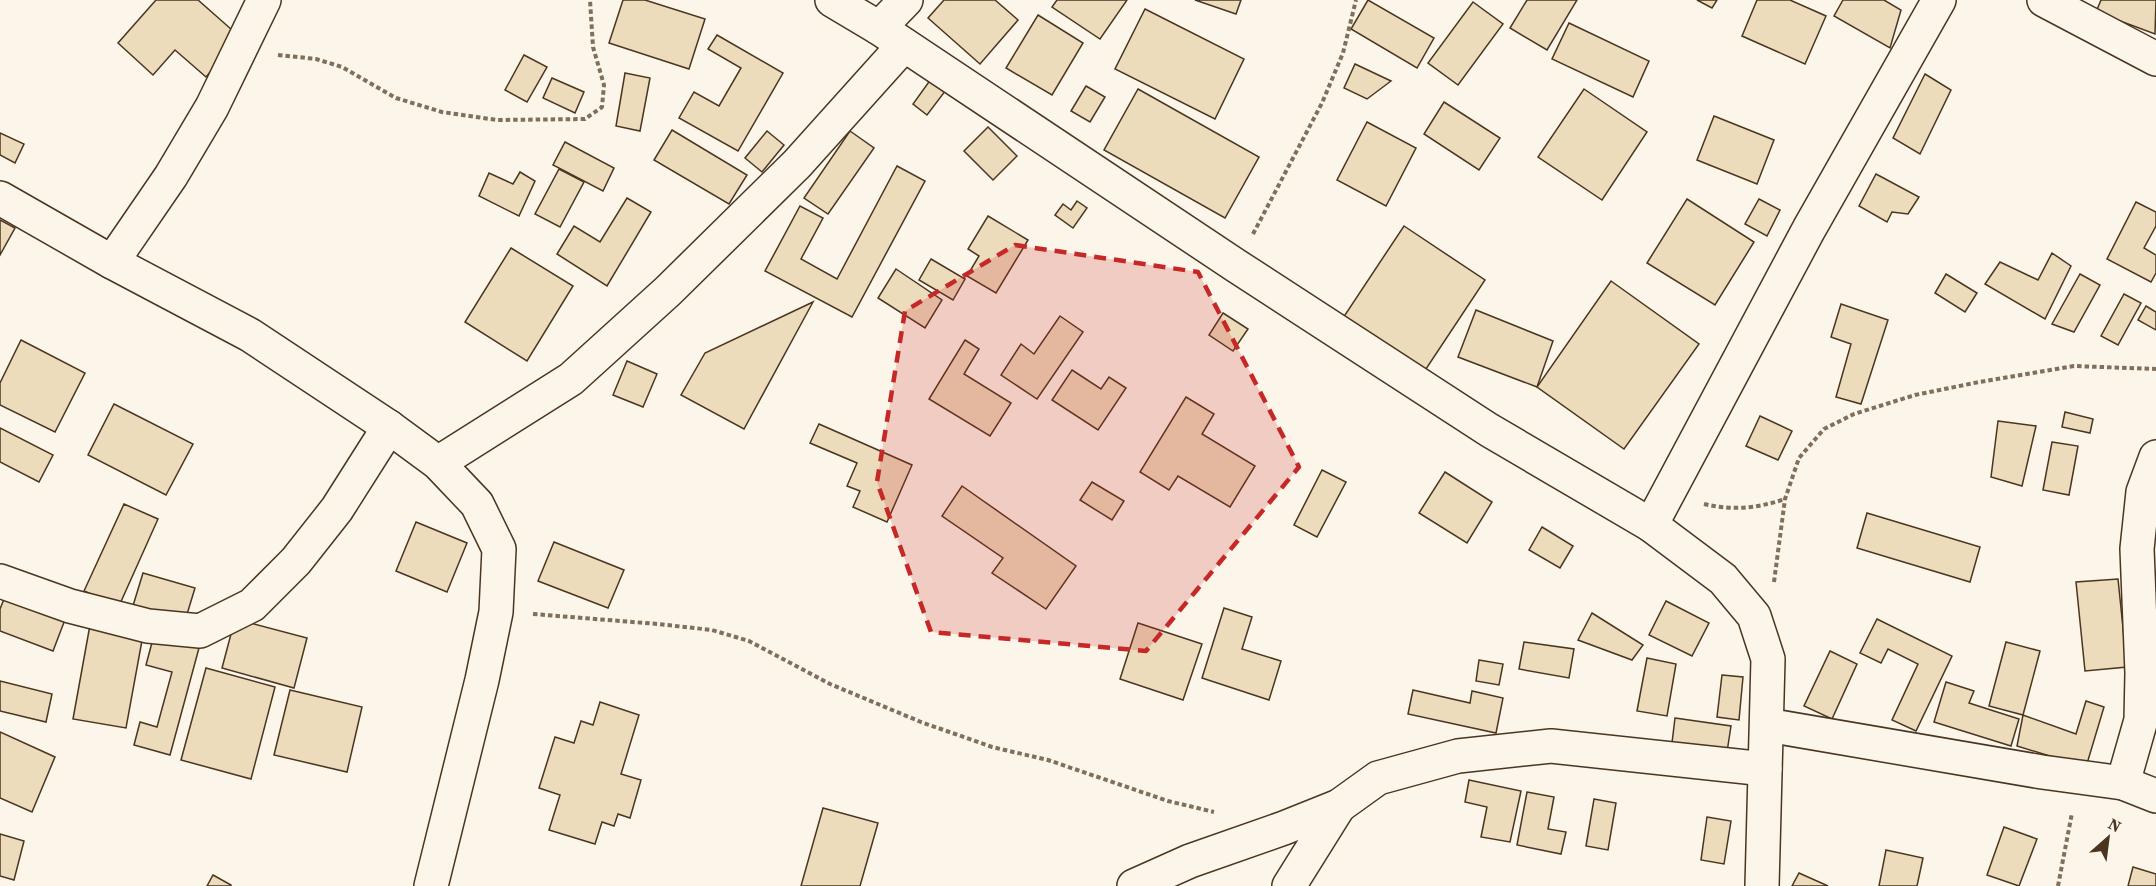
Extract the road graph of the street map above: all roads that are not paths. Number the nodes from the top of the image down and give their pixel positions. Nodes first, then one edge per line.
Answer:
1 (264, 0) edge
2 (832, 0) edge
3 (906, 0) edge
4 (1939, 0) edge
5 (2044, 0) edge
6 (891, 36) junction
7 (2156, 59) edge
8 (0, 198) edge
9 (112, 262) junction
10 (389, 427) junction
11 (2156, 457) edge
12 (438, 464) junction
13 (1651, 525) junction
14 (0, 581) edge
15 (1767, 725) junction
16 (1766, 769) junction
17 (2123, 783) junction
18 (2156, 796) edge
19 (1339, 806) junction
20 (431, 886) edge
21 (1134, 886) edge
22 (1289, 886) edge
23 (1762, 886) edge

1 - 9 street
2 - 6 street
3 - 6 street
4 - 13 street
5 - 7 street
6 - 12 street
6 - 13 street
8 - 9 street
9 - 10 street
10 - 12 street
10 - 14 street
11 - 17 street
12 - 20 street
13 - 15 street
15 - 16 street
15 - 17 street
16 - 19 street
16 - 23 street
17 - 18 street
19 - 21 street
19 - 22 street

